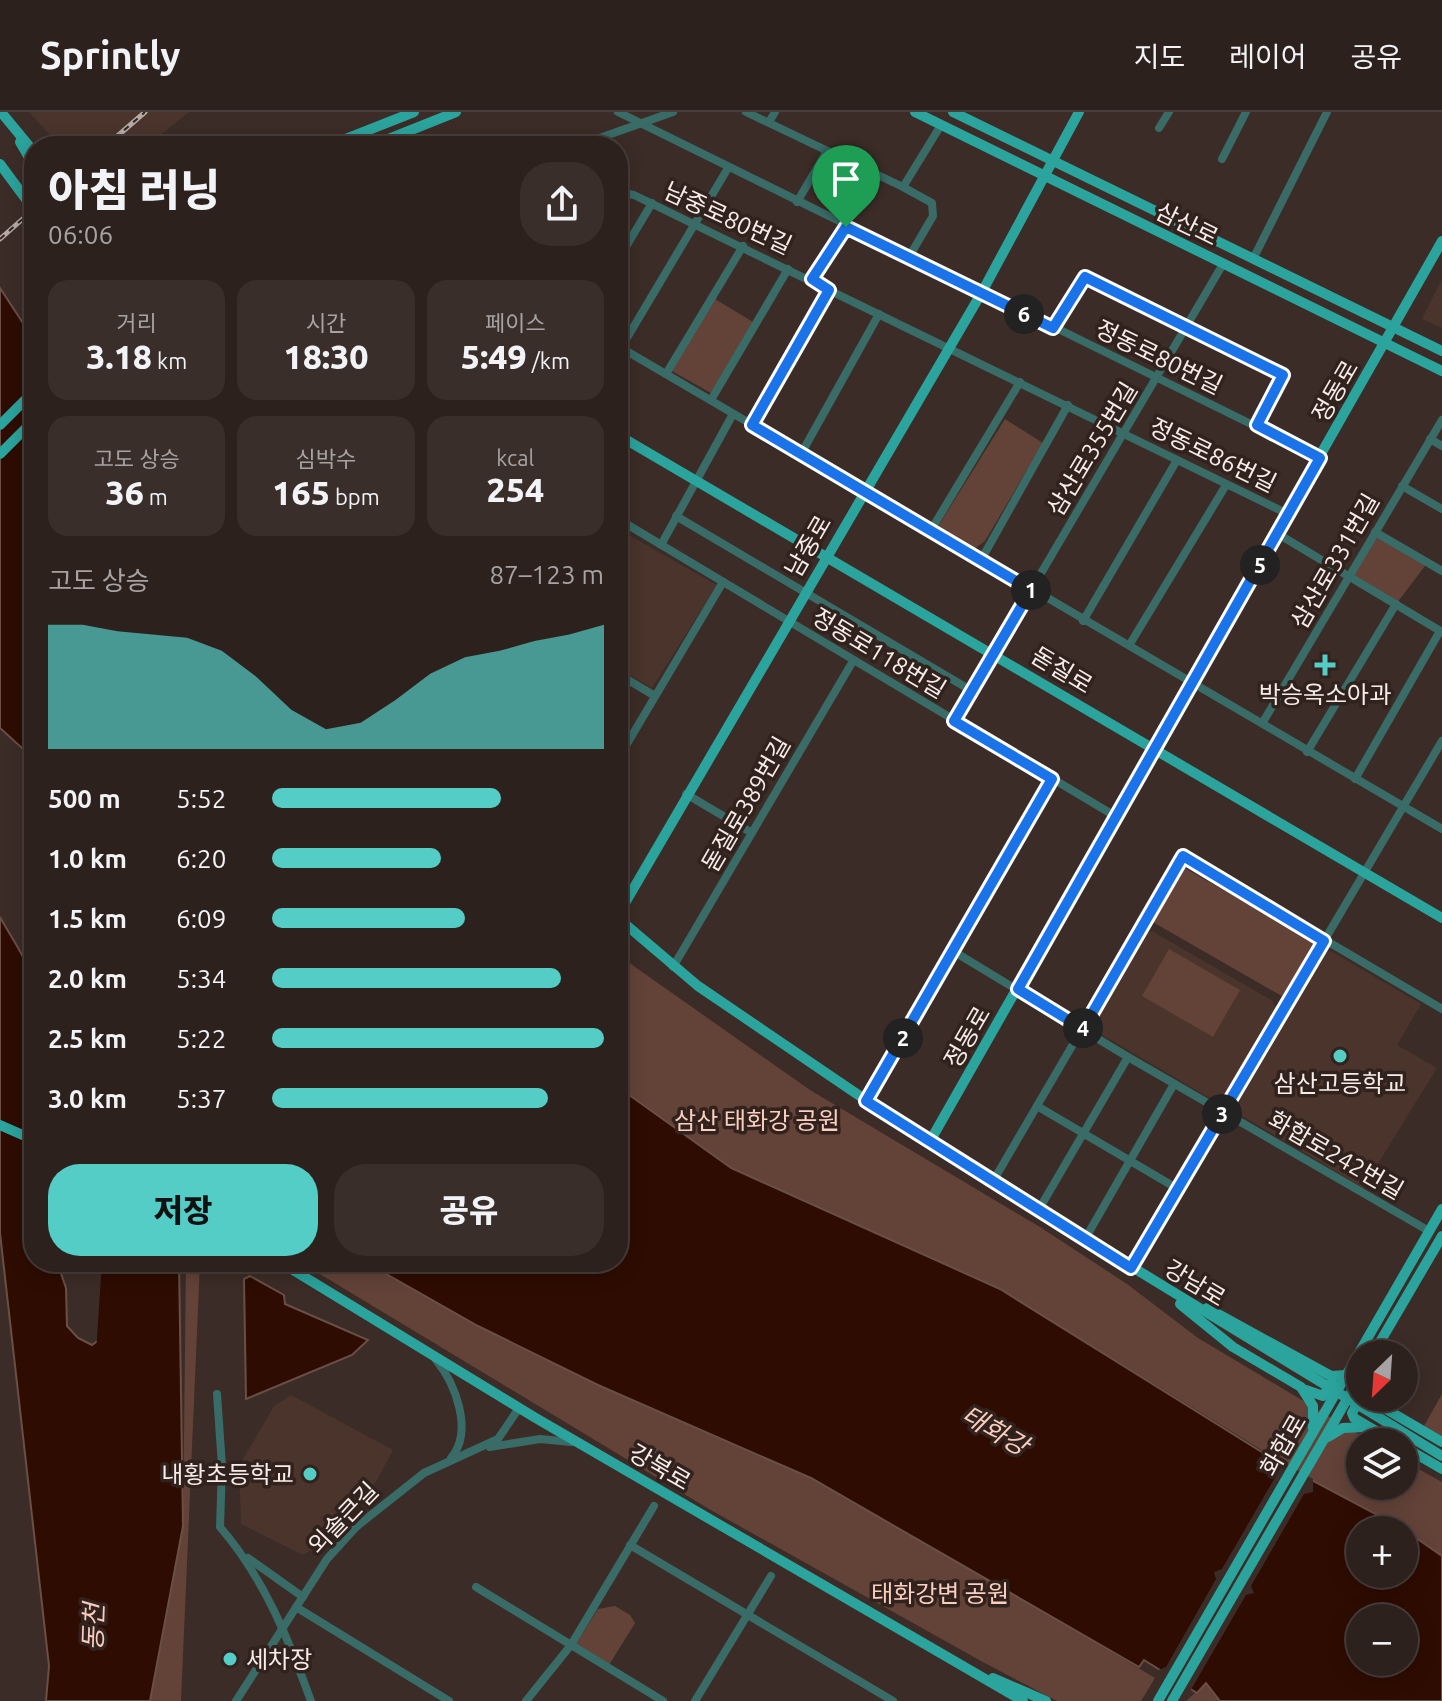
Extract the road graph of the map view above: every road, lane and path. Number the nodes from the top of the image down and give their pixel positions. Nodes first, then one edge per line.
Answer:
1 (1, 112) edge
2 (414, 112) edge
3 (456, 112) edge
4 (618, 112) edge
5 (673, 112) edge
6 (746, 112) edge
7 (775, 112) edge
8 (915, 112) edge
9 (953, 112) edge
10 (1079, 112) edge
11 (1169, 112) edge
12 (1246, 112) edge
13 (1327, 112) edge
14 (769, 122) junction
15 (10, 123) junction
16 (640, 123) junction
17 (941, 125) junction
18 (1159, 128) dead end
19 (355, 136) edge
20 (396, 136) edge
21 (604, 136) edge
22 (24, 140) edge
23 (24, 148) edge
24 (827, 151) junction
25 (1222, 159) dead end
26 (1052, 161) junction
27 (0, 164) edge
28 (728, 168) junction
29 (1044, 176) junction
30 (903, 187) junction
31 (628, 195) edge
32 (24, 196) edge
33 (797, 202) junction
34 (652, 203) junction
35 (695, 224) junction
36 (846, 227) junction
37 (1442, 241) edge
38 (628, 243) edge
39 (743, 246) junction
40 (909, 257) junction
41 (1253, 259) junction
42 (1223, 264) junction
43 (788, 269) junction
44 (812, 279) junction
45 (829, 290) junction
46 (982, 292) junction
47 (879, 314) junction
48 (1184, 326) junction
49 (1053, 328) junction
50 (1395, 328) junction
51 (628, 334) edge
52 (1386, 343) junction
53 (948, 347) junction
54 (1442, 351) edge
55 (628, 354) edge
56 (1442, 371) edge
57 (666, 374) junction
58 (1157, 378) junction
59 (1020, 382) junction
60 (711, 400) junction
61 (24, 401) edge
62 (1068, 405) junction
63 (733, 414) junction
64 (1442, 420) edge
65 (0, 425) edge
66 (752, 425) junction
67 (1257, 425) junction
68 (24, 430) edge
69 (1124, 433) junction
70 (1430, 439) junction
71 (628, 441) edge
72 (1442, 446) edge
73 (0, 454) edge
74 (801, 454) junction
75 (1320, 458) junction
76 (1177, 460) junction
77 (695, 479) junction
78 (1226, 485) junction
79 (1402, 486) junction
80 (864, 491) junction
81 (1442, 509) edge
82 (1288, 514) junction
83 (676, 516) junction
84 (628, 525) edge
85 (931, 530) junction
86 (1375, 532) junction
87 (1278, 534) junction
88 (661, 545) junction
89 (826, 554) junction
90 (981, 560) junction
91 (1442, 571) edge
92 (1348, 579) junction
93 (723, 582) junction
94 (1031, 590) junction
95 (804, 593) junction
96 (1396, 604) junction
97 (787, 621) junction
98 (1083, 621) junction
99 (1441, 631) edge
100 (1130, 644) junction
101 (994, 653) junction
102 (853, 661) junction
103 (628, 680) edge
104 (1193, 681) junction
105 (972, 691) junction
106 (655, 696) junction
107 (954, 721) junction
108 (1263, 722) junction
109 (1442, 741) edge
110 (628, 742) edge
111 (1155, 749) junction
112 (1307, 752) junction
113 (1052, 779) junction
114 (1355, 779) junction
115 (686, 794) junction
116 (1403, 807) junction
117 (1115, 816) junction
118 (1442, 829) edge
119 (752, 833) junction
120 (1364, 872) junction
121 (628, 898) edge
122 (1442, 918) edge
123 (628, 925) edge
124 (1324, 941) junction
125 (953, 951) junction
126 (673, 967) junction
127 (1018, 989) junction
128 (1442, 1009) edge
129 (1083, 1029) junction
130 (1128, 1057) junction
131 (1174, 1084) junction
132 (866, 1101) junction
133 (1037, 1106) junction
134 (1223, 1112) junction
135 (0, 1125) edge
136 (1083, 1133) junction
137 (24, 1136) edge
138 (929, 1143) junction
139 (1131, 1161) junction
140 (992, 1183) junction
141 (1178, 1189) junction
142 (1442, 1209) edge
143 (1038, 1211) junction
144 (1429, 1231) junction
145 (1441, 1238) edge
146 (1085, 1239) junction
147 (1131, 1268) junction
148 (296, 1272) edge
149 (1166, 1290) junction
150 (1367, 1340) edge
151 (1381, 1340) edge
152 (430, 1353) junction
153 (1346, 1375) edge
154 (1331, 1376) junction
155 (1346, 1377) edge
156 (1301, 1387) junction
157 (217, 1394) dead end
158 (1346, 1401) edge
159 (519, 1408) junction
160 (1354, 1412) edge
161 (1390, 1412) edge
162 (1346, 1428) edge
163 (1370, 1428) edge
164 (1310, 1438) junction
165 (1442, 1442) edge
166 (1321, 1444) junction
167 (583, 1446) junction
168 (477, 1450) junction
169 (1418, 1455) edge
170 (1442, 1456) edge
171 (444, 1463) junction
172 (1441, 1469) edge
173 (654, 1506) dead end
174 (630, 1545) junction
175 (244, 1555) junction
176 (771, 1576) dead end
177 (476, 1587) dead end
178 (303, 1597) junction
179 (296, 1607) junction
180 (747, 1614) junction
181 (284, 1628) junction
182 (571, 1645) junction
183 (976, 1672) junction
184 (236, 1701) edge
185 (311, 1701) edge
186 (449, 1701) edge
187 (526, 1701) edge
188 (663, 1701) edge
189 (695, 1701) edge
190 (893, 1701) edge
191 (1009, 1701) edge
192 (1023, 1701) edge
193 (1046, 1701) edge
194 (1158, 1701) edge
195 (1172, 1701) edge

1 - 15 main road
2 - 19 main road
3 - 20 main road
4 - 16 street, 정동로80번길
5 - 16 street
6 - 14 street
7 - 14 street
8 - 17 main road, 삼산로
9 - 26 main road, 삼산로
10 - 26 main road, 남중로
11 - 18 street
12 - 25 street
13 - 41 street
14 - 24 street
15 - 22 main road
15 - 23 main road
16 - 21 street
16 - 28 street, 정동로80번길
17 - 29 main road, 삼산로
17 - 30 street
24 - 30 street
24 - 33 street
26 - 29 main road, 남중로
26 - 41 main road, 삼산로
27 - 32 main road
28 - 33 street, 정동로80번길
28 - 35 street
29 - 42 main road, 삼산로
29 - 46 main road, 남중로
30 - 40 street
31 - 34 street, 남중로80번길
33 - 36 street, 정동로80번길
34 - 35 street, 남중로80번길
34 - 38 street
35 - 39 street, 남중로80번길
35 - 51 street
36 - 40 street, 정동로80번길
36 - 44 street
37 - 50 main road, 정동로
39 - 43 street, 남중로80번길
39 - 57 street
40 - 46 street, 정동로80번길
41 - 50 main road, 삼산로
42 - 48 street, 삼산로355번길
42 - 52 main road, 삼산로
43 - 44 street, 남중로80번길
43 - 60 street
44 - 45 street, 남중로80번길
45 - 47 street, 남중로80번길
45 - 66 street
46 - 49 street, 정동로80번길
46 - 53 main road, 남중로
47 - 53 street, 남중로80번길
47 - 74 street
48 - 49 street
48 - 58 street, 삼산로355번길
48 - 67 street
49 - 58 street, 정동로80번길
50 - 52 main road, 정동로
50 - 54 main road, 삼산로
52 - 56 main road, 삼산로
52 - 75 main road, 정동로
53 - 59 street, 정동로86번길
53 - 80 main road, 남중로
55 - 57 street
57 - 60 street
58 - 67 street, 정동로80번길
58 - 69 street, 삼산로355번길
59 - 62 street, 정동로86번길
59 - 85 street
60 - 63 street
61 - 65 main road
62 - 69 street, 정동로86번길
62 - 90 street
63 - 66 street
63 - 77 street
64 - 70 street, 삼산로331번길
66 - 74 street
67 - 75 street, 정동로80번길
68 - 73 main road
69 - 76 street, 정동로86번길
69 - 94 street, 삼산로355번길
70 - 72 street
70 - 79 street, 삼산로331번길
71 - 77 main road, 돋질로
74 - 80 street
75 - 82 main road, 정동로
76 - 78 street, 정동로86번길
76 - 98 street
77 - 83 street
77 - 89 main road, 돋질로
78 - 82 street, 정동로86번길
78 - 100 street
79 - 81 street
79 - 86 street, 삼산로331번길
80 - 85 street
80 - 89 main road, 남중로
82 - 87 main road, 정동로
83 - 88 street
83 - 95 street
84 - 88 street, 정동로118번길
85 - 90 street
86 - 91 street
86 - 92 street, 삼산로331번길
87 - 92 street
87 - 104 main road, 정동로
88 - 93 street, 정동로118번길
89 - 95 main road, 남중로
89 - 101 main road, 돋질로
90 - 94 street
92 - 96 street
92 - 108 street, 삼산로331번길
93 - 97 street, 정동로118번길
93 - 106 street
94 - 98 street
94 - 101 street, 삼산로355번길
95 - 97 main road, 남중로
95 - 105 street
96 - 99 street
96 - 112 street
97 - 102 street, 정동로118번길
97 - 115 main road, 남중로
98 - 100 street
99 - 114 street
100 - 104 street
101 - 105 street, 삼산로355번길
101 - 111 main road, 돋질로
102 - 107 street, 정동로118번길
102 - 119 street, 돋질로389번길
103 - 106 street
104 - 108 street
104 - 111 main road, 정동로
105 - 107 street, 삼산로355번길
106 - 110 street
107 - 113 street, 정동로118번길
108 - 112 street
109 - 116 street
111 - 117 main road, 정동로
111 - 120 main road, 돋질로
112 - 114 street
113 - 117 street, 정동로118번길
113 - 125 street
114 - 116 street
115 - 119 street
115 - 121 main road, 남중로
116 - 118 street
116 - 120 street
117 - 127 main road, 정동로
119 - 126 street, 돋질로389번길
120 - 122 main road, 돋질로
120 - 124 street
123 - 126 main road, 강남로
124 - 128 street
124 - 129 street
124 - 134 street
125 - 127 street, 화합로242번길
125 - 132 street
126 - 132 main road, 강남로
127 - 129 street, 화합로242번길
127 - 138 main road, 정동로
129 - 130 street, 화합로242번길
129 - 133 street
130 - 131 street, 화합로242번길
130 - 136 street
131 - 134 street, 화합로242번길
131 - 139 street
132 - 138 main road, 강남로
133 - 136 street
133 - 140 street
134 - 141 street
134 - 144 street, 화합로242번길
135 - 137 main road
136 - 139 street
136 - 143 street
138 - 140 main road, 강남로
139 - 141 street
139 - 146 street
140 - 143 main road, 강남로
141 - 147 street
142 - 144 main road, 화합로
143 - 146 main road, 강남로
144 - 150 main road, 화합로
145 - 151 main road
146 - 147 main road, 강남로
147 - 149 main road, 강남로
148 - 152 main road, 강북로
149 - 154 main road
149 - 156 main road
149 - 170 main road, 강남로
152 - 159 main road, 강북로
152 - 171 street
153 - 154 main road
154 - 156 main road
155 - 164 main road, 화합로
156 - 164 main road
157 - 175 street
158 - 166 main road, 화합로
159 - 167 main road, 강북로
159 - 168 street, 외솔큰길
160 - 163 main road
161 - 165 main road
162 - 166 main road
164 - 194 main road, 화합로
166 - 195 main road, 화합로
167 - 168 street
167 - 183 main road, 강북로
168 - 171 street, 외솔큰길
169 - 172 main road
171 - 178 street, 외솔큰길
173 - 174 street
174 - 180 street
174 - 182 street
175 - 178 street
175 - 181 street
176 - 180 street
177 - 182 street
178 - 179 street, 외솔큰길
179 - 181 street, 외솔큰길
179 - 186 street
180 - 189 street
180 - 190 street
181 - 184 street, 외솔큰길
181 - 185 street
182 - 187 street
182 - 188 street
183 - 191 main road
183 - 192 main road, 강북로
183 - 193 main road

